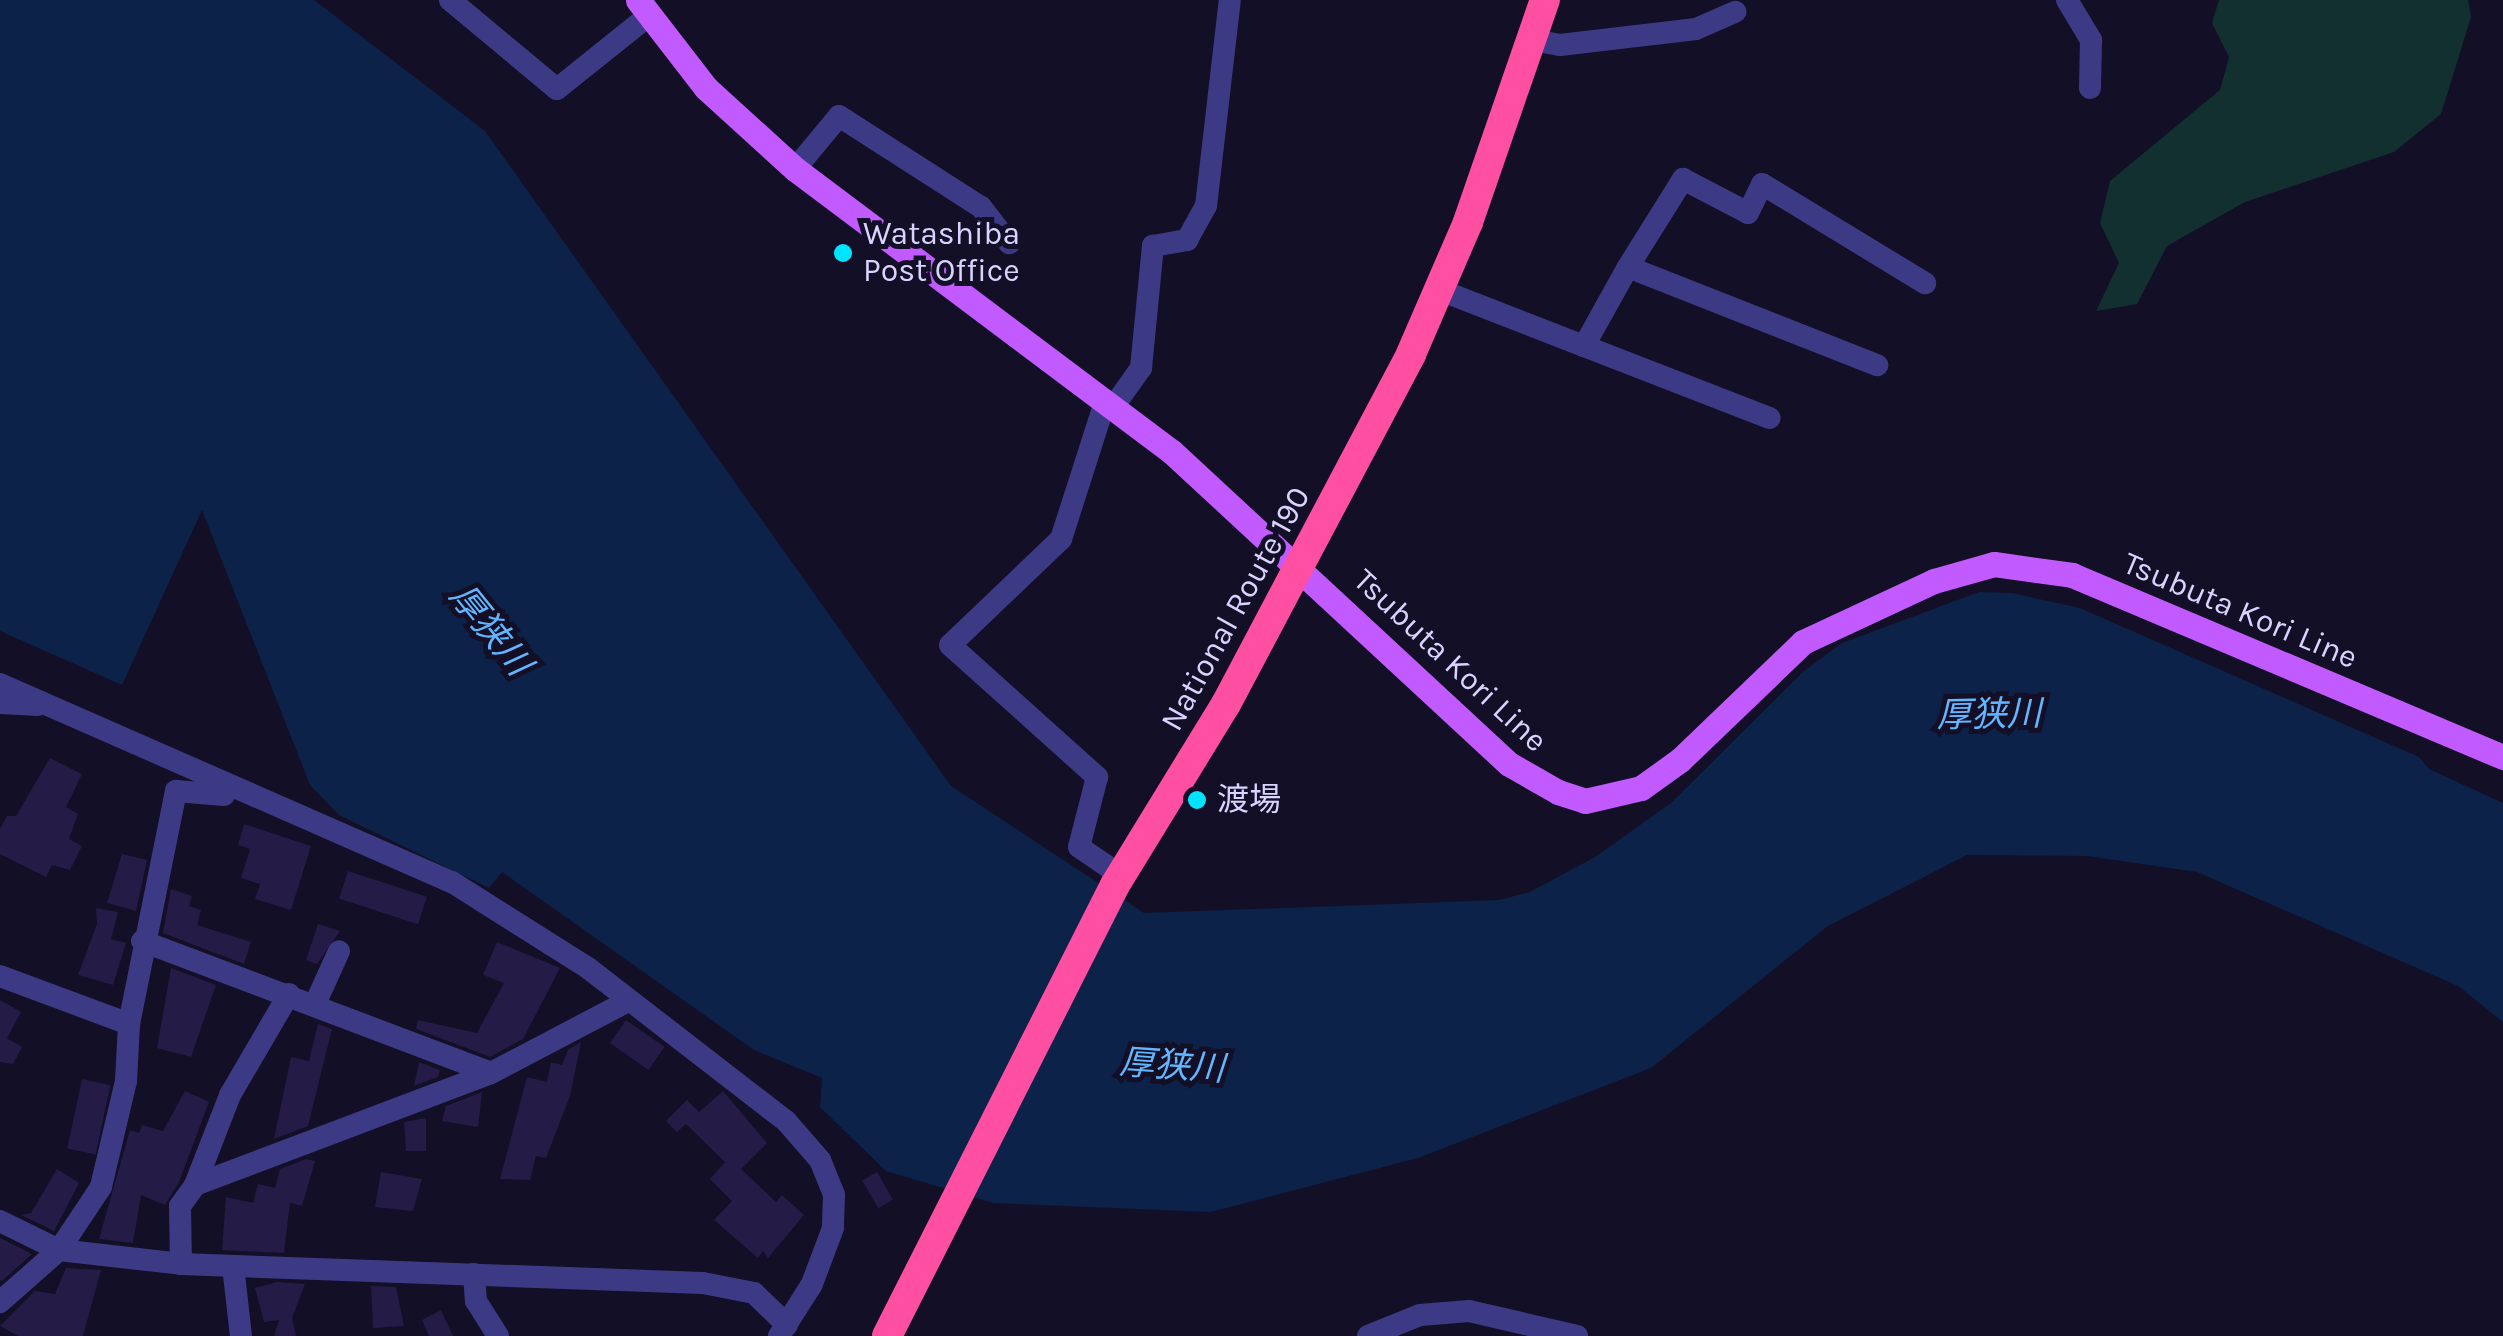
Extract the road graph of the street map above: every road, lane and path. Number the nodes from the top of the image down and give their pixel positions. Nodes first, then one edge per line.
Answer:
1 (450, 0) edge
2 (1230, 0) edge
3 (1545, 0) edge
4 (2068, 0) edge
5 (643, 8) edge
6 (1736, 12) dead end
7 (1532, 40) junction
8 (2090, 88) dead end
9 (795, 169) junction
10 (1009, 243) dead end
11 (1628, 268) junction
12 (1926, 283) dead end
13 (1440, 290) junction
14 (1584, 346) junction
15 (1877, 365) dead end
16 (1109, 404) junction
17 (1770, 418) dead end
18 (1302, 568) junction
19 (0, 684) edge
20 (0, 704) edge
21 (47, 705) junction
22 (131, 746) junction
23 (2503, 757) edge
24 (176, 792) junction
25 (250, 795) junction
26 (1117, 880) junction
27 (142, 941) junction
28 (340, 951) dead end
29 (0, 976) edge
30 (289, 994) junction
31 (628, 1001) junction
32 (315, 1004) junction
33 (129, 1024) junction
34 (490, 1073) junction
35 (195, 1185) junction
36 (0, 1220) edge
37 (59, 1250) junction
38 (181, 1264) junction
39 (232, 1266) junction
40 (474, 1274) junction
41 (0, 1302) edge
42 (1489, 1314) junction
43 (783, 1331) edge
44 (241, 1336) edge
45 (498, 1336) edge
46 (888, 1336) edge
47 (1368, 1336) edge
48 (1480, 1336) edge
49 (1576, 1336) edge

1 - 5 street
2 - 16 street
3 - 7 highway, National Route 190
4 - 8 street
5 - 9 main road, Tsubuta Kori Line
6 - 7 street
7 - 13 highway, National Route 190
9 - 10 street
9 - 16 main road, Tsubuta Kori Line
11 - 12 street
11 - 14 street
11 - 15 street
13 - 14 street
13 - 18 highway, National Route 190
14 - 17 street
16 - 18 main road, Tsubuta Kori Line
16 - 26 street
18 - 23 main road, Tsubuta Kori Line
18 - 26 highway, National Route 190
19 - 21 street
20 - 21 street
21 - 22 street
22 - 24 street
22 - 25 street
24 - 25 street
24 - 27 street
25 - 31 street
26 - 46 highway, National Route 190
27 - 30 street
27 - 33 street
28 - 32 street
29 - 33 street
30 - 32 street
30 - 35 street
31 - 34 street
31 - 43 street
32 - 34 street
33 - 37 street
34 - 35 street
35 - 38 street
36 - 37 street
37 - 38 street
37 - 41 street
38 - 39 street
39 - 40 street
39 - 44 street
40 - 43 street
40 - 45 street
42 - 47 street
42 - 48 street
42 - 49 street

